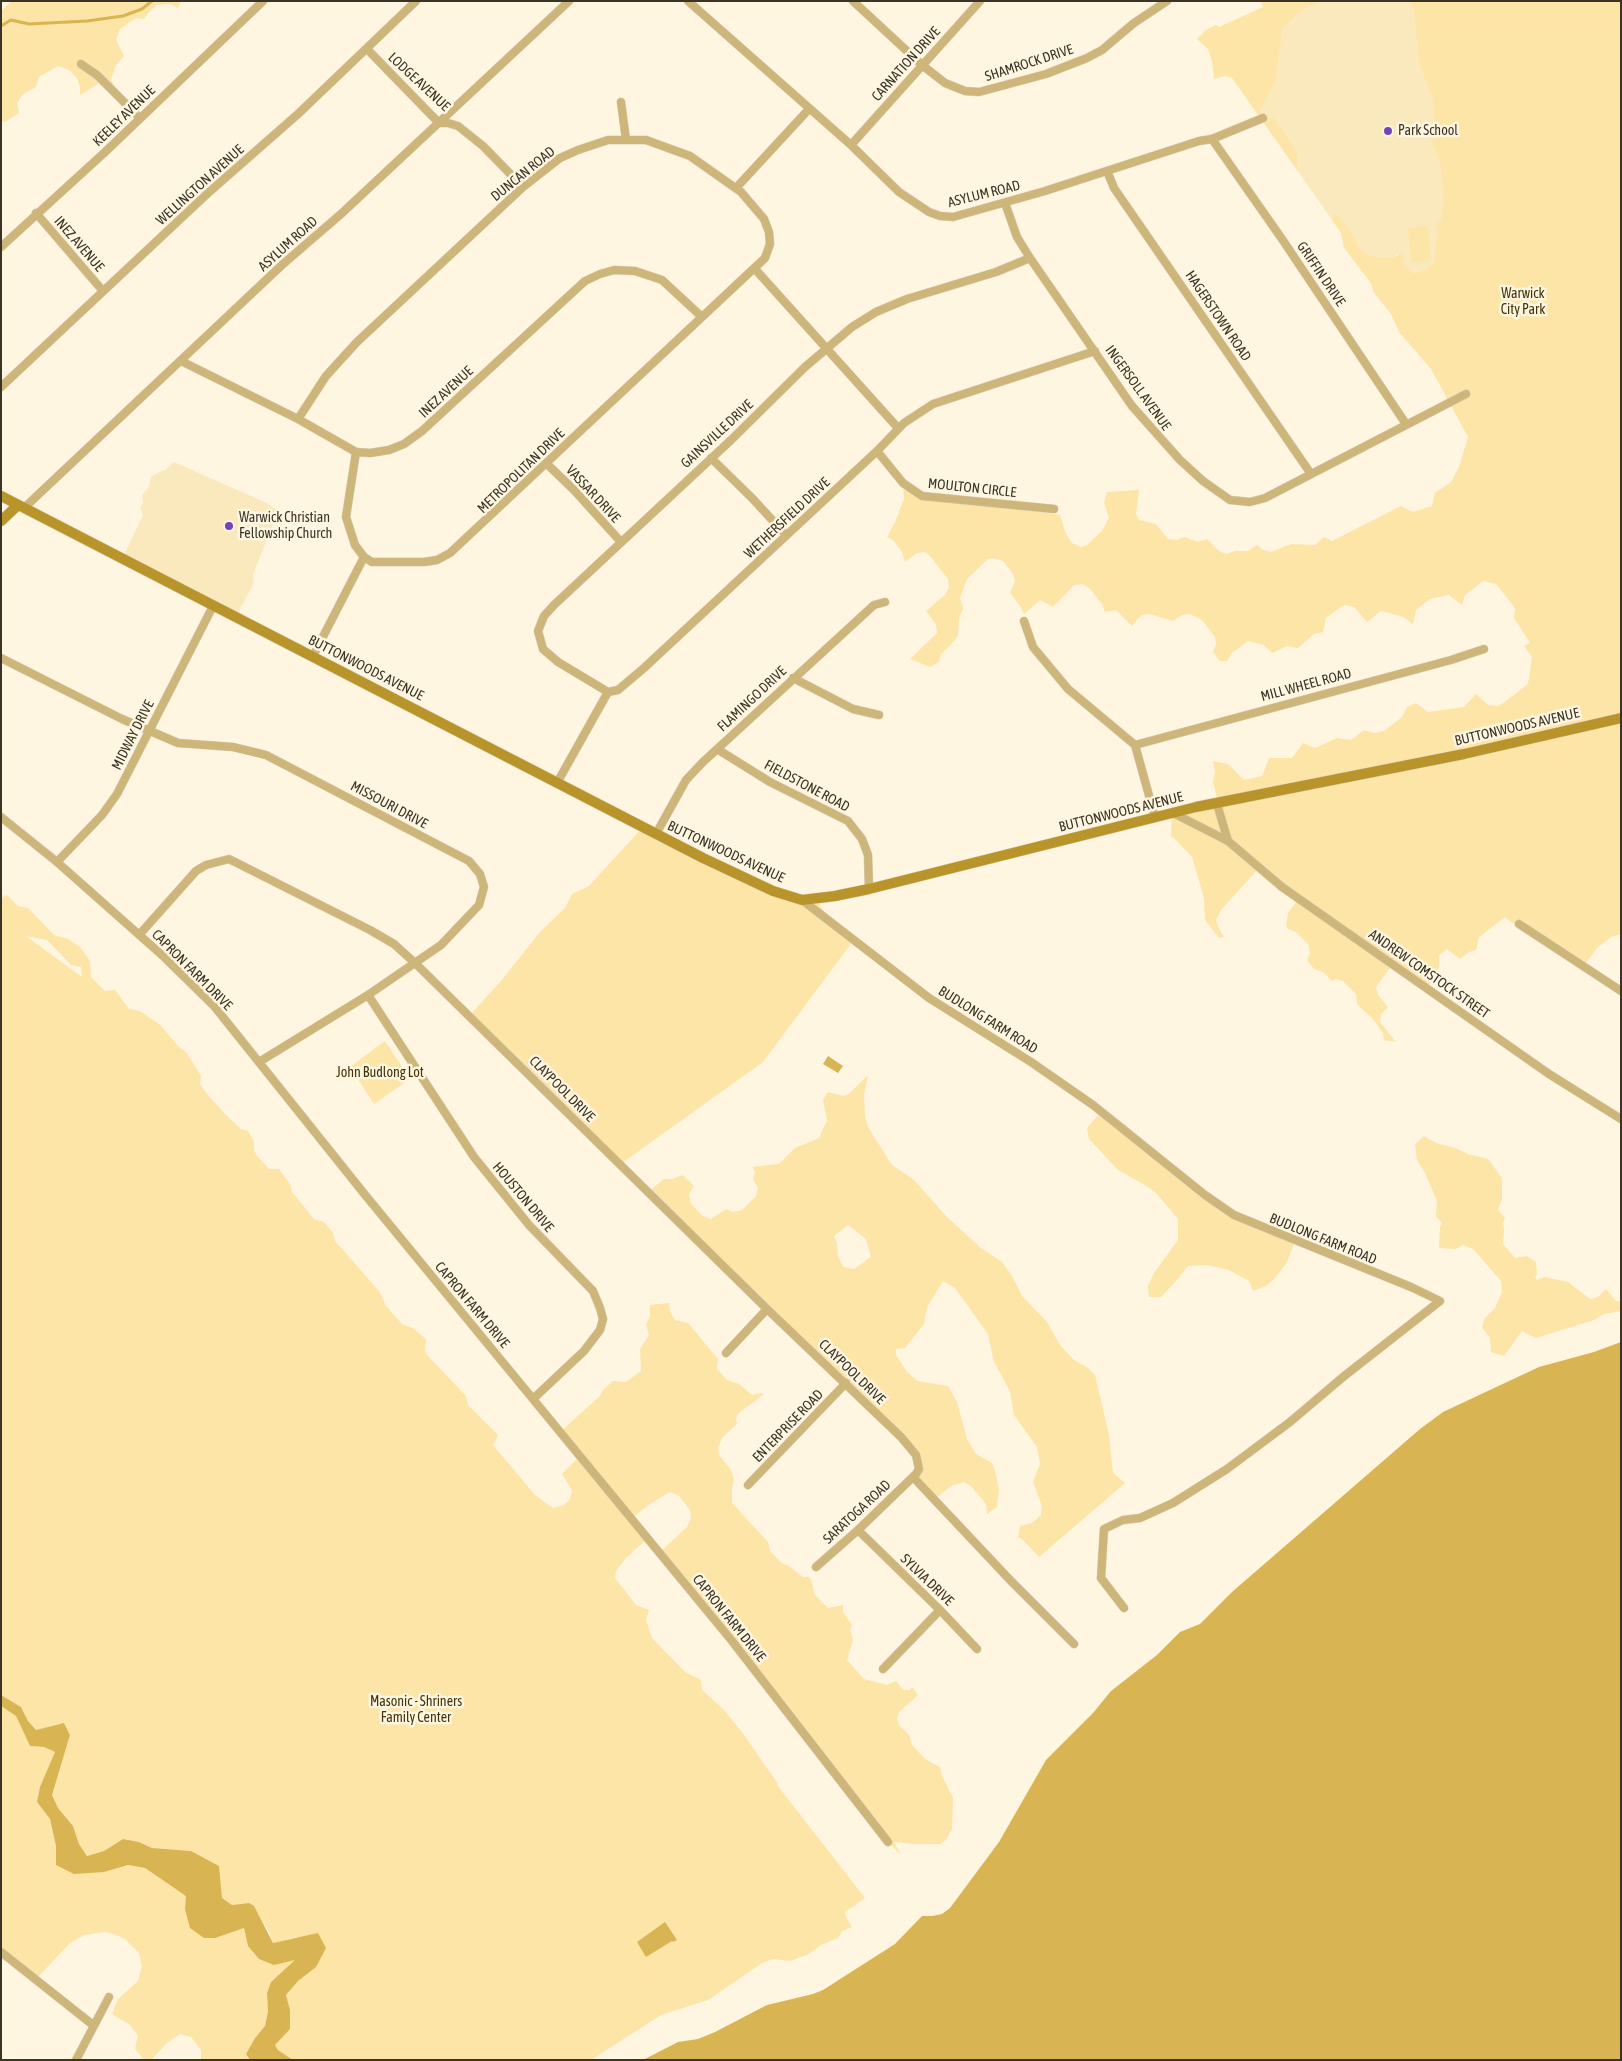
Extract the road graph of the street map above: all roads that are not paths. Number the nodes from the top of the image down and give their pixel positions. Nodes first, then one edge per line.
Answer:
1 (263, 1) edge
2 (416, 1) edge
3 (569, 1) edge
4 (688, 1) edge
5 (853, 1) edge
6 (980, 1) edge
7 (1167, 1) edge
8 (367, 49) junction
9 (81, 64) dead end
10 (922, 65) junction
11 (621, 102) dead end
12 (809, 110) junction
13 (140, 118) junction
14 (1263, 118) dead end
15 (439, 123) junction
16 (1212, 139) junction
17 (626, 140) junction
18 (851, 145) junction
19 (1107, 171) junction
20 (522, 188) junction
21 (736, 188) junction
22 (1005, 203) junction
23 (36, 213) junction
24 (1, 247) edge
25 (1030, 258) junction
26 (754, 269) junction
27 (104, 292) junction
28 (702, 317) junction
29 (825, 348) junction
30 (1095, 351) junction
31 (181, 361) junction
32 (1, 387) edge
33 (1466, 394) dead end
34 (298, 419) junction
35 (1406, 424) junction
36 (898, 428) junction
37 (877, 451) junction
38 (356, 452) junction
39 (711, 458) junction
40 (547, 464) junction
41 (1311, 474) junction
42 (1, 496) edge
43 (21, 506) junction
44 (1054, 509) dead end
45 (1, 521) edge
46 (786, 536) junction
47 (621, 542) junction
48 (364, 557) junction
49 (885, 602) dead end
50 (213, 606) junction
51 (1024, 621) dead end
52 (1484, 649) dead end
53 (313, 656) junction
54 (2, 660) edge
55 (793, 678) junction
56 (608, 692) junction
57 (879, 715) dead end
58 (1621, 718) edge
59 (149, 731) junction
60 (1135, 745) junction
61 (717, 749) junction
62 (557, 783) junction
63 (1217, 804) junction
64 (1173, 813) junction
65 (1, 817) edge
66 (1155, 817) junction
67 (656, 834) junction
68 (1228, 842) junction
69 (57, 862) junction
70 (870, 889) junction
71 (802, 900) junction
72 (1519, 924) dead end
73 (139, 935) junction
74 (415, 963) junction
75 (1621, 991) edge
76 (368, 995) junction
77 (259, 1062) junction
78 (1621, 1119) edge
79 (767, 1310) junction
80 (726, 1353) dead end
81 (846, 1383) junction
82 (533, 1399) junction
83 (914, 1476) junction
84 (748, 1485) dead end
85 (858, 1530) junction
86 (816, 1567) dead end
87 (1124, 1608) dead end
88 (940, 1610) junction
89 (1074, 1644) dead end
90 (977, 1649) dead end
91 (883, 1669) dead end
92 (888, 1842) dead end
93 (1, 1952) edge
94 (109, 1996) dead end
95 (93, 2025) junction
96 (76, 2060) edge

1 - 13 street, KEELEY AVENUE
2 - 8 street, WELLINGTON AVENUE
3 - 15 street, ASYLUM ROAD
4 - 12 street, ASYLUM ROAD
5 - 10 street, SHAMROCK DRIVE
6 - 10 street, CARNATION DRIVE
7 - 10 street, SHAMROCK DRIVE
8 - 15 street, LODGE AVENUE
8 - 27 street, WELLINGTON AVENUE
9 - 13 street
10 - 18 street, CARNATION DRIVE
11 - 17 street
12 - 18 street, ASYLUM ROAD
12 - 21 street
13 - 23 street, KEELEY AVENUE
14 - 16 street, ASYLUM ROAD
15 - 20 street, LODGE AVENUE
15 - 31 street, ASYLUM ROAD
16 - 19 street, ASYLUM ROAD
16 - 35 street, GRIFFIN DRIVE
17 - 20 street, DUNCAN ROAD
17 - 21 street, DUNCAN ROAD
18 - 22 street, ASYLUM ROAD
19 - 22 street, ASYLUM ROAD
19 - 41 street, HAGERSTOWN ROAD
20 - 34 street, DUNCAN ROAD
21 - 26 street, DUNCAN ROAD
22 - 25 street, INGERSOLL AVENUE
23 - 24 street, KEELEY AVENUE
23 - 27 street, INEZ AVENUE
25 - 29 street, GAINSVILLE DRIVE
25 - 30 street, INGERSOLL AVENUE
26 - 28 street, METROPOLITAN DRIVE
26 - 29 street
27 - 32 street, WELLINGTON AVENUE
28 - 38 street, INEZ AVENUE
28 - 40 street, METROPOLITAN DRIVE
29 - 36 street
29 - 39 street, GAINSVILLE DRIVE
30 - 36 street, WETHERSFIELD DRIVE
30 - 41 street, INGERSOLL AVENUE
31 - 34 street
31 - 43 street, ASYLUM ROAD
33 - 35 street, INGERSOLL AVENUE
34 - 38 street
35 - 41 street, INGERSOLL AVENUE
36 - 37 street, WETHERSFIELD DRIVE
37 - 44 street, MOULTON CIRCLE
37 - 46 street, WETHERSFIELD DRIVE
38 - 48 street
39 - 46 street
39 - 47 street, GAINSVILLE DRIVE
40 - 47 street, VASSAR DRIVE
40 - 48 street, METROPOLITAN DRIVE
42 - 43 street, BUTTONWOODS AVENUE
43 - 45 street
43 - 50 street, BUTTONWOODS AVENUE
46 - 56 street, WETHERSFIELD DRIVE
47 - 56 street, GAINSVILLE DRIVE
48 - 53 street
49 - 55 street, FLAMINGO DRIVE
50 - 53 street, BUTTONWOODS AVENUE
50 - 59 street, MIDWAY DRIVE
51 - 60 street
52 - 60 street, MILL WHEEL ROAD
53 - 62 street, BUTTONWOODS AVENUE
54 - 59 street, MISSOURI DRIVE
55 - 57 street
55 - 61 street, FLAMINGO DRIVE
56 - 62 street
58 - 63 street, BUTTONWOODS AVENUE
59 - 69 street, MIDWAY DRIVE
59 - 74 street, MISSOURI DRIVE
60 - 66 street
61 - 67 street, FLAMINGO DRIVE
61 - 70 street, FIELDSTONE ROAD
62 - 67 street, BUTTONWOODS AVENUE
63 - 64 street, BUTTONWOODS AVENUE
63 - 68 street
64 - 66 street, BUTTONWOODS AVENUE
64 - 68 street, ANDREW COMSTOCK STREET
65 - 69 street, CAPRON FARM DRIVE
66 - 70 street, BUTTONWOODS AVENUE
67 - 71 street, BUTTONWOODS AVENUE
68 - 78 street, ANDREW COMSTOCK STREET
69 - 73 street, CAPRON FARM DRIVE
70 - 71 street, BUTTONWOODS AVENUE
71 - 87 street, BUDLONG FARM ROAD
72 - 75 street
73 - 74 street, CLAYPOOL DRIVE
73 - 77 street, CAPRON FARM DRIVE
74 - 76 street, MISSOURI DRIVE
74 - 79 street, CLAYPOOL DRIVE
76 - 77 street, MISSOURI DRIVE
76 - 82 street, HOUSTON DRIVE
77 - 82 street, CAPRON FARM DRIVE
79 - 80 street
79 - 81 street, CLAYPOOL DRIVE
81 - 83 street, CLAYPOOL DRIVE
81 - 84 street, ENTERPRISE ROAD
82 - 92 street, CAPRON FARM DRIVE
83 - 85 street, SARATOGA ROAD
83 - 89 street
85 - 86 street, SARATOGA ROAD
85 - 88 street, SYLVIA DRIVE
88 - 90 street, SYLVIA DRIVE
88 - 91 street
93 - 95 street
94 - 95 street
95 - 96 street

